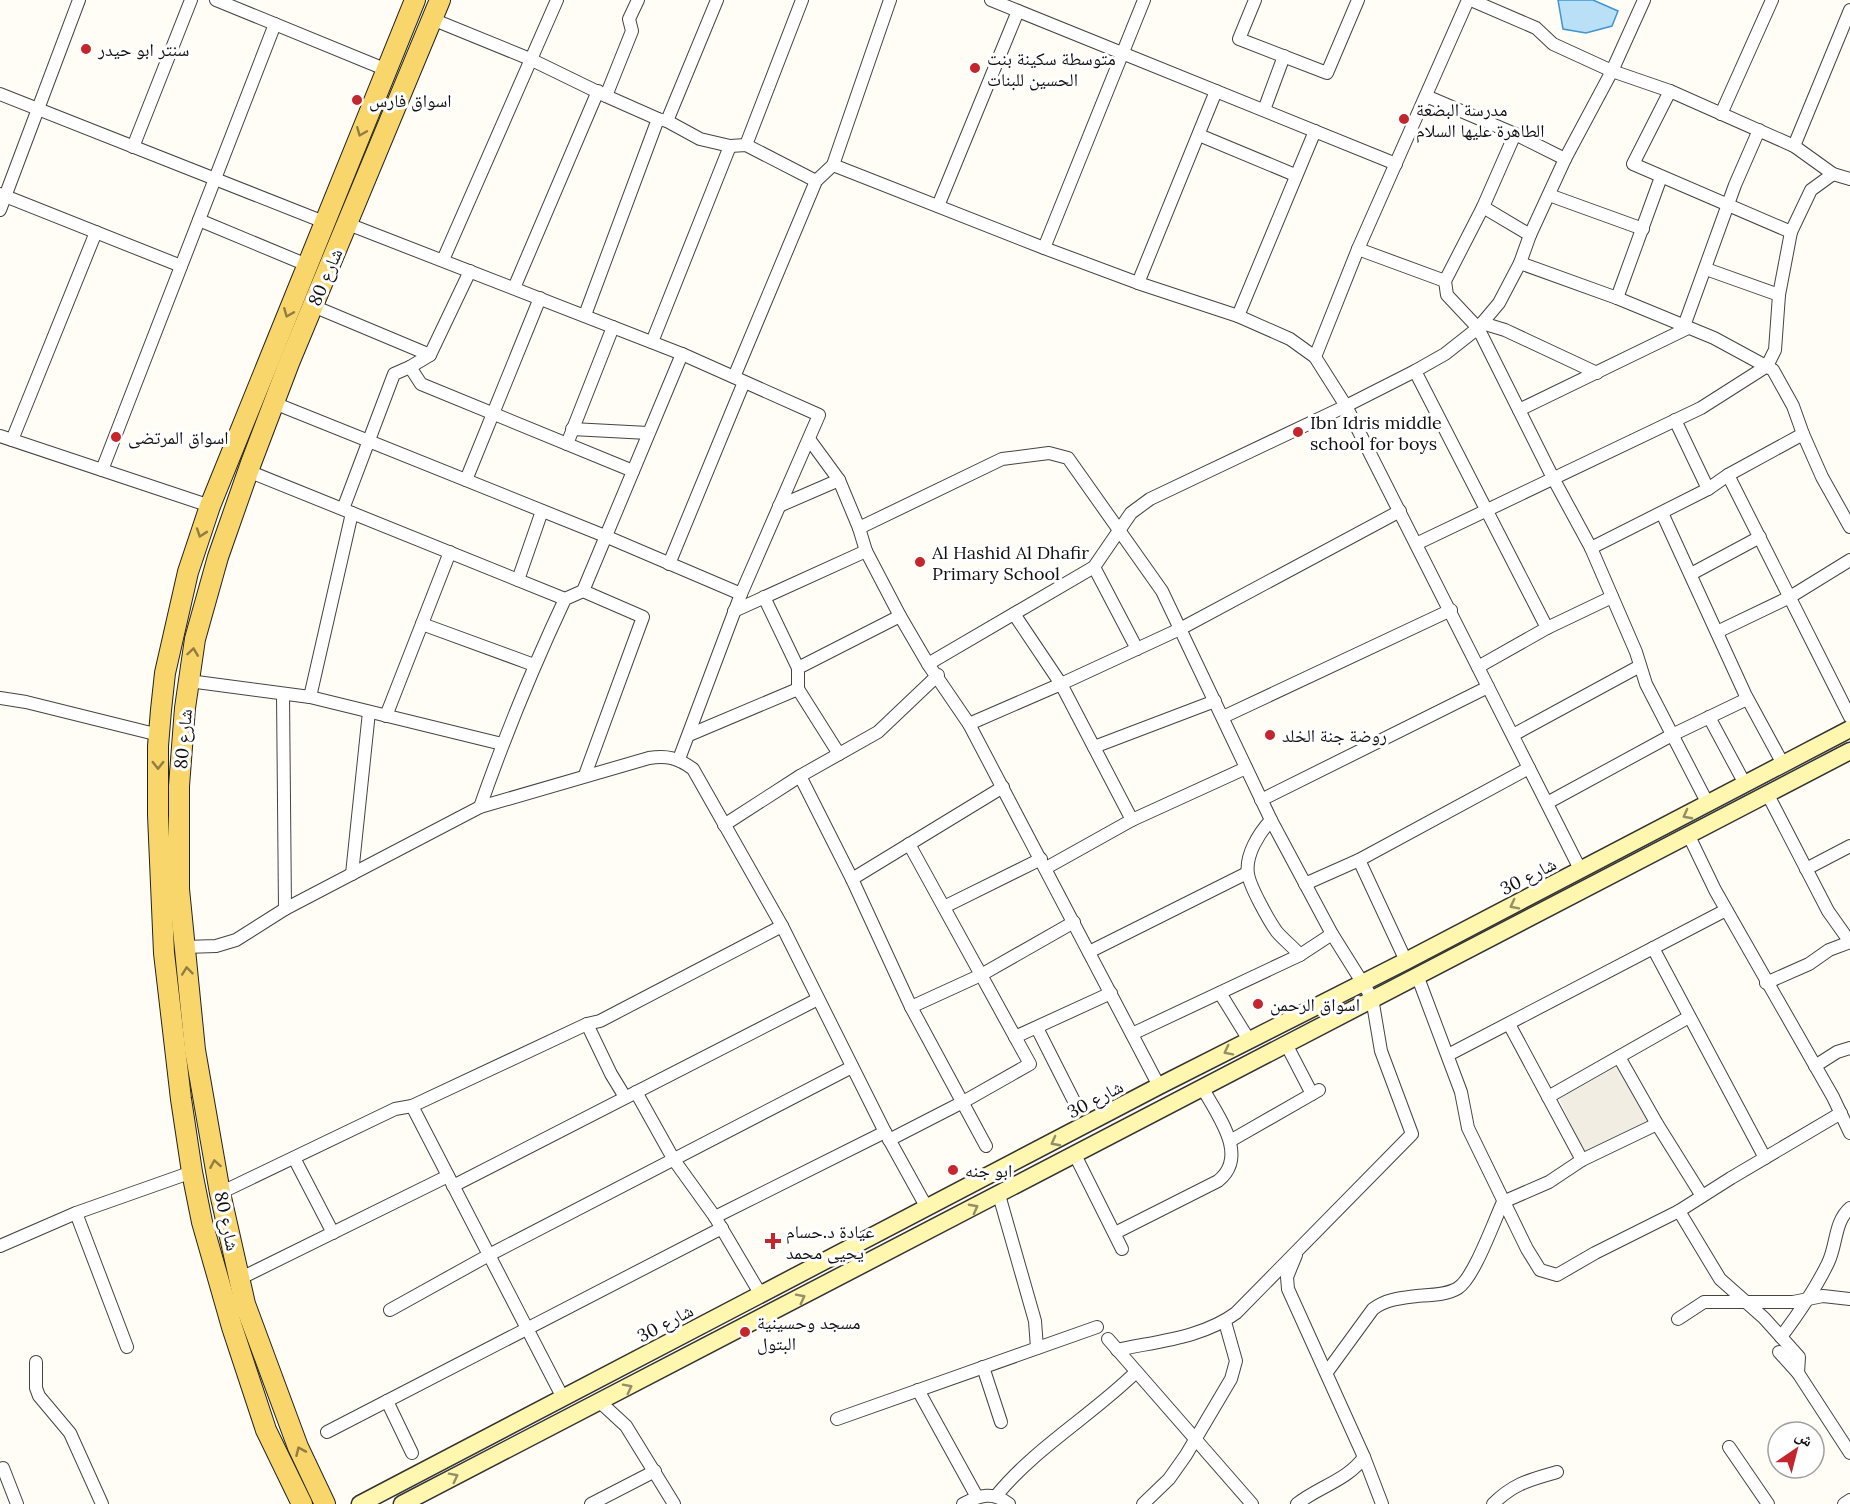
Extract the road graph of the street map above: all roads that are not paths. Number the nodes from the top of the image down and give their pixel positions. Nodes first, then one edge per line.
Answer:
1 (79, 0) edge
2 (191, 0) edge
3 (216, 0) edge
4 (415, 0) edge
5 (440, 0) edge
6 (556, 0) edge
7 (638, 0) edge
8 (717, 0) edge
9 (802, 0) edge
10 (890, 0) edge
11 (991, 0) edge
12 (1144, 0) edge
13 (1255, 0) edge
14 (1358, 0) edge
15 (1470, 0) edge
16 (1644, 0) edge
17 (1772, 0) edge
18 (1850, 10) edge
19 (1018, 11) junction
20 (432, 19) junction
21 (276, 24) junction
22 (397, 46) junction
23 (418, 51) junction
24 (1122, 52) junction
25 (1284, 56) junction
26 (530, 59) junction
27 (387, 70) junction
28 (1612, 71) junction
29 (1216, 91) junction
30 (1670, 91) junction
31 (0, 94) edge
32 (377, 94) junction
33 (602, 94) junction
34 (1426, 96) junction
35 (397, 102) junction
36 (39, 110) junction
37 (1264, 110) junction
38 (1721, 114) junction
39 (662, 120) junction
40 (1759, 130) junction
41 (1315, 131) junction
42 (1515, 134) junction
43 (1199, 135) junction
44 (746, 145) junction
45 (1794, 146) junction
46 (133, 147) junction
47 (730, 147) junction
48 (1565, 159) junction
49 (1396, 164) junction
50 (833, 165) junction
51 (1833, 174) junction
52 (1295, 176) junction
53 (1661, 177) junction
54 (215, 180) junction
55 (1850, 180) edge
56 (816, 181) junction
57 (3, 195) edge
58 (1548, 195) junction
59 (1729, 205) junction
60 (938, 206) junction
61 (1483, 207) junction
62 (0, 210) edge
63 (199, 220) junction
64 (324, 222) junction
65 (348, 224) junction
66 (1643, 229) junction
67 (96, 232) junction
68 (1791, 232) junction
69 (1530, 235) junction
70 (1044, 248) junction
71 (1358, 249) junction
72 (443, 260) junction
73 (1520, 263) junction
74 (307, 265) junction
75 (181, 266) junction
76 (1706, 269) junction
77 (470, 271) junction
78 (1445, 281) junction
79 (1138, 283) junction
80 (514, 288) junction
81 (1779, 295) junction
82 (540, 298) junction
83 (1617, 298) junction
84 (313, 306) junction
85 (585, 315) junction
86 (1238, 316) junction
87 (1480, 325) junction
88 (613, 327) junction
89 (1686, 327) junction
90 (652, 342) junction
91 (682, 354) junction
92 (430, 355) junction
93 (1315, 357) junction
94 (1767, 366) junction
95 (410, 367) junction
96 (1415, 371) junction
97 (1597, 373) junction
98 (739, 379) junction
99 (274, 403) junction
100 (1346, 406) junction
101 (1519, 410) junction
102 (494, 413) junction
103 (1675, 420) junction
104 (572, 429) junction
105 (648, 434) junction
106 (1803, 434) junction
107 (6, 438) edge
108 (809, 439) junction
109 (368, 440) junction
110 (567, 444) junction
111 (102, 470) junction
112 (248, 471) junction
113 (633, 471) junction
114 (1728, 475) junction
115 (1552, 478) junction
116 (466, 480) junction
117 (838, 480) junction
118 (1708, 489) junction
119 (210, 506) junction
120 (779, 506) junction
121 (348, 511) junction
122 (542, 511) junction
123 (1400, 511) junction
124 (1487, 511) junction
125 (1662, 513) junction
126 (1850, 527) edge
127 (859, 528) junction
128 (1119, 530) junction
129 (605, 536) junction
130 (1760, 537) junction
131 (1416, 544) junction
132 (1591, 548) junction
133 (866, 551) junction
134 (450, 552) junction
135 (1850, 560) edge
136 (669, 564) junction
137 (1094, 567) junction
138 (1691, 574) junction
139 (518, 580) junction
140 (583, 591) junction
141 (741, 594) junction
142 (764, 597) junction
143 (1612, 597) junction
144 (1790, 597) junction
145 (565, 599) junction
146 (1451, 610) junction
147 (734, 611) junction
148 (1014, 614) junction
149 (900, 616) junction
150 (422, 624) junction
151 (1546, 628) junction
152 (1180, 629) junction
153 (1717, 632) junction
154 (1137, 649) junction
155 (534, 664) junction
156 (928, 664) junction
157 (1641, 666) junction
158 (1478, 667) junction
159 (798, 668) junction
160 (938, 675) junction
161 (189, 681) junction
162 (1061, 684) junction
163 (1488, 687) junction
164 (798, 688) junction
165 (283, 694) junction
166 (0, 698) edge
167 (310, 698) junction
168 (1747, 699) junction
169 (1215, 701) junction
170 (369, 712) junction
171 (386, 716) junction
172 (1223, 717) junction
173 (1709, 717) junction
174 (1850, 717) edge
175 (969, 724) junction
176 (1850, 729) edge
177 (159, 735) junction
178 (689, 735) junction
179 (1513, 735) junction
180 (1672, 735) junction
181 (502, 744) junction
182 (1094, 747) junction
183 (1850, 752) edge
184 (839, 754) junction
185 (679, 759) junction
186 (1783, 764) junction
187 (1246, 768) junction
188 (1529, 768) junction
189 (585, 776) junction
190 (800, 776) junction
191 (1745, 784) junction
192 (1003, 787) junction
193 (1768, 795) junction
194 (1261, 800) junction
195 (1546, 803) junction
196 (1708, 804) junction
197 (480, 807) junction
198 (1132, 820) junction
199 (1270, 820) junction
200 (724, 825) junction
201 (1689, 836) junction
202 (909, 844) junction
203 (1850, 846) edge
204 (1359, 860) junction
205 (1044, 864) junction
206 (1806, 869) junction
207 (1581, 871) junction
208 (1247, 873) junction
209 (352, 874) junction
210 (852, 879) junction
211 (1305, 884) junction
212 (944, 907) junction
213 (285, 909) junction
214 (1726, 910) junction
215 (1074, 922) junction
216 (782, 926) junction
217 (1332, 934) junction
218 (185, 947) junction
219 (1653, 948) junction
220 (1089, 952) junction
221 (1300, 955) junction
222 (1406, 961) junction
223 (1387, 971) junction
224 (981, 975) junction
225 (1417, 975) junction
226 (1364, 982) junction
227 (1766, 983) junction
228 (1396, 986) junction
229 (1111, 993) junction
230 (1220, 993) junction
231 (1372, 998) junction
232 (818, 999) junction
233 (911, 1007) junction
234 (1689, 1017) junction
235 (587, 1024) junction
236 (1509, 1024) junction
237 (1037, 1028) junction
238 (1132, 1034) junction
239 (1015, 1037) junction
240 (1249, 1040) junction
241 (1286, 1044) junction
242 (1850, 1048) edge
243 (1448, 1055) junction
244 (1619, 1057) junction
245 (852, 1066) junction
246 (1815, 1066) junction
247 (1159, 1086) junction
248 (1202, 1088) junction
249 (631, 1095) junction
250 (1548, 1097) junction
251 (963, 1102) junction
252 (412, 1106) junction
253 (1078, 1109) dead end
254 (1841, 1113) junction
255 (1657, 1124) junction
256 (1850, 1133) edge
257 (887, 1136) junction
258 (1230, 1141) junction
259 (986, 1146) dead end
260 (1075, 1155) junction
261 (294, 1158) junction
262 (1765, 1158) junction
263 (674, 1160) junction
264 (1581, 1160) junction
265 (192, 1172) junction
266 (450, 1181) junction
267 (220, 1193) junction
268 (999, 1195) junction
269 (1702, 1196) junction
270 (1503, 1202) junction
271 (927, 1208) junction
272 (1850, 1208) edge
273 (1679, 1212) junction
274 (76, 1213) junction
275 (719, 1223) junction
276 (333, 1233) junction
277 (1114, 1233) junction
278 (872, 1237) junction
279 (0, 1246) edge
280 (1122, 1249) dead end
281 (848, 1250) junction
282 (1297, 1251) junction
283 (489, 1255) junction
284 (883, 1256) junction
285 (858, 1268) junction
286 (239, 1279) junction
287 (761, 1295) junction
288 (1809, 1299) junction
289 (1850, 1299) edge
290 (1746, 1302) junction
291 (390, 1310) dead end
292 (1678, 1319) dead end
293 (1225, 1322) junction
294 (1097, 1327) dead end
295 (526, 1328) junction
296 (1781, 1337) junction
297 (1108, 1339) dead end
298 (127, 1347) dead end
299 (1037, 1348) junction
300 (1117, 1350) junction
301 (1779, 1352) dead end
302 (36, 1362) dead end
303 (983, 1367) junction
304 (1136, 1372) junction
305 (1327, 1372) junction
306 (1797, 1373) junction
307 (918, 1390) junction
308 (562, 1398) junction
309 (387, 1401) junction
310 (600, 1402) junction
311 (837, 1419) dead end
312 (1000, 1422) dead end
313 (327, 1432) dead end
314 (1195, 1441) junction
315 (1729, 1447) dead end
316 (412, 1452) dead end
317 (1850, 1453) edge
318 (1364, 1457) junction
319 (3, 1468) dead end
320 (655, 1471) junction
321 (1557, 1472) dead end
322 (996, 1496) junction
323 (977, 1497) junction
324 (1850, 1500) edge
325 (327, 1502) edge
326 (17, 1504) edge
327 (102, 1504) edge
328 (302, 1504) edge
329 (360, 1504) edge
330 (402, 1504) edge
331 (591, 1504) edge
332 (674, 1504) edge
333 (963, 1504) edge
334 (1009, 1504) edge
335 (1143, 1504) edge
336 (1252, 1504) edge
337 (1297, 1504) edge
338 (1382, 1504) edge
339 (1493, 1504) edge
340 (1768, 1504) edge
341 (1844, 1504) edge

1 - 36 street
2 - 46 street
3 - 21 street
4 - 22 main road, شارع 80
5 - 20 main road, شارع 80
6 - 26 street
7 - 33 street
8 - 39 street
9 - 44 street
10 - 50 street
11 - 19 street
12 - 24 street
13 - 25 street
14 - 25 street
15 - 28 street
15 - 34 street
16 - 28 street
17 - 38 street
18 - 45 street
19 - 24 street
19 - 60 street
20 - 23 main road, شارع 80
20 - 26 street
21 - 27 street
21 - 54 street
22 - 23 main road
22 - 27 main road, شارع 80
23 - 35 main road, شارع 80
24 - 29 street
24 - 70 street
25 - 37 street
26 - 33 street
26 - 72 street
27 - 32 main road, شارع 80
28 - 30 street
28 - 48 street
29 - 37 street
29 - 43 street
30 - 38 street
30 - 53 street
31 - 36 street
32 - 35 main road
32 -> 64 main road, شارع 80
33 - 39 street
33 - 80 street
34 - 42 street
34 - 49 street
35 - 65 main road, شارع 80
36 - 46 street
36 - 57 street
37 - 41 street
38 - 40 street
39 - 47 street
39 - 85 street
40 - 45 street
40 - 59 street
41 - 49 street
41 - 52 street
42 - 48 street
42 - 61 street
43 - 52 street
43 - 79 street
44 - 47 street
44 - 56 street
45 - 51 street
46 - 54 street
47 - 90 street
48 - 58 street
49 - 71 street
50 - 56 street
50 - 60 street
51 - 55 street
51 - 68 street
52 - 86 street
53 - 59 street
53 - 66 street
54 - 63 street
54 - 64 street
56 - 98 street
57 - 62 street
57 - 67 street
58 - 66 street
58 - 69 street
59 - 68 street
59 - 76 street
60 - 70 street
61 - 69 street
61 - 78 street
63 - 74 street
63 - 75 street
64 - 74 main road, شارع 80
65 - 72 street
65 - 84 main road, شارع 80
66 - 83 street
67 - 75 street
67 - 107 street
68 - 81 street
69 - 73 street
70 - 79 street
71 - 78 street
71 - 93 street
72 - 77 street
73 - 83 street
73 - 87 street
74 -> 119 main road, شارع 80
75 - 111 street
76 - 81 street
76 - 89 street
77 - 80 street
77 - 92 street
78 - 87 street
79 - 86 street
80 - 82 street
81 - 94 street
82 - 85 street
82 - 102 street
83 - 89 street
84 - 92 street
84 - 99 main road, شارع 80
85 - 88 street
86 - 93 street
87 - 96 street
87 - 97 street
87 - 101 street
88 - 90 street
88 - 104 street
89 - 94 street
89 - 97 street
90 - 91 street
91 - 98 street
91 - 105 street
92 - 95 street
93 - 100 street
94 - 103 street
94 - 106 street
95 - 102 street
95 - 109 street
96 - 100 street
96 - 124 street
97 - 101 street
98 - 108 street
98 - 136 street
99 - 109 street
99 - 112 main road, شارع 80
100 - 123 street
100 - 128 street
101 - 115 street
102 - 110 street
102 - 116 street
103 - 115 street
103 - 118 street
104 - 105 street
104 - 110 street
105 - 113 street
106 - 114 street
106 - 126 street
107 - 111 street
108 - 117 street
108 - 120 street
109 - 116 street
109 - 121 street
110 - 113 street
111 - 119 street
112 - 121 street
161 -> 112 main road, شارع 80
113 - 129 street
114 - 118 street
114 - 130 street
115 - 124 street
115 - 132 street
116 - 122 street
117 - 120 street
117 - 127 street
118 - 125 street
119 -> 177 main road, شارع 80
120 - 141 street
121 - 134 street
121 - 167 street
122 - 129 street
122 - 139 street
123 - 131 street
123 - 152 street
124 - 131 street
124 - 151 street
125 - 132 street
125 - 138 street
127 - 128 street
127 - 133 street
128 - 137 street
128 - 152 street
129 - 136 street
129 - 140 street
130 - 138 street
130 - 144 street
131 - 146 street
132 - 143 street
133 - 142 street
133 - 149 street
134 - 139 street
134 - 150 street
135 - 144 street
136 - 141 street
137 - 148 street
137 - 154 street
138 - 153 street
139 - 145 street
140 - 145 street
140 - 189 street
141 - 147 street
142 - 147 street
142 - 159 street
143 - 151 street
143 - 157 street
144 - 153 street
144 - 174 street
145 - 155 street
146 - 158 street
146 - 172 street
147 - 178 street
148 - 156 street
148 - 162 street
149 - 156 street
149 - 159 street
150 - 155 street
150 - 171 street
151 - 158 street
152 - 154 street
152 - 169 street
153 - 168 street
154 - 162 street
155 - 181 street
156 - 160 street
157 - 179 street
157 - 180 street
158 - 163 street
159 - 164 street
160 - 175 street
160 - 184 street
161 - 165 street
161 - 218 main road, شارع 80
162 - 175 street
162 - 182 street
163 - 179 street
163 - 194 street
164 - 178 street
164 - 184 street
165 - 167 street
165 - 213 street
166 - 177 street
167 - 170 street
168 - 173 street
168 - 186 street
169 - 172 street
169 - 182 street
170 - 171 street
170 - 209 street
171 - 181 street
172 - 187 street
173 - 180 street
173 - 191 street
175 - 192 street
176 - 186 street, شارع 30
177 -> 265 main road, شارع 80
178 - 185 street
179 - 188 street
180 - 195 street
180 - 196 street
181 - 197 street
182 - 198 street
183 - 193 street, شارع 30
184 - 190 street
185 - 189 street
185 - 200 street
186 - 191 street, شارع 30
187 - 194 street
187 - 198 street
188 - 195 street
188 - 204 street
189 - 197 street
190 - 200 street
190 - 210 street
191 - 196 street, شارع 30
192 - 202 street
192 - 205 street
193 - 201 street, شارع 30
193 - 206 street
194 - 199 street
195 - 207 street
196 -> 207 street, شارع 30
197 - 209 street
198 - 205 street
199 - 208 street
199 - 211 street
200 - 216 street
201 - 214 street
201 - 225 street, شارع 30
202 - 210 street
202 - 212 street
203 - 206 street
204 - 211 street
204 - 222 street
205 - 212 street
205 - 215 street
206 - 227 street
207 -> 222 street, شارع 30
208 - 220 street
208 - 221 street
209 - 213 street
210 - 233 street
211 - 217 street
212 - 224 street
213 - 218 street
214 - 219 street
214 - 227 street
215 - 220 street
215 - 224 street
216 - 232 street
216 - 235 street
217 - 221 street
217 - 226 street
267 -> 218 main road, شارع 80
219 - 234 street
219 - 236 street
220 - 229 street
221 - 230 street
222 - 223 street, شارع 30
223 - 226 street, شارع 30
223 - 228 street
224 - 233 street
224 - 239 street
225 - 228 street, شارع 30
225 - 243 street
226 - 231 street
226 - 240 street, شارع 30
227 - 246 street
228 - 231 street, شارع 30
229 - 237 street
229 - 238 street
230 - 238 street
230 - 240 street
231 - 241 street, شارع 30
231 - 282 street
232 - 245 street
232 - 249 street
233 - 251 street
234 - 244 street
234 - 262 street
235 - 249 street
235 - 252 street
236 - 243 street
236 - 250 street
237 - 239 street
237 - 253 street
238 - 247 street
239 - 251 street
240 -> 247 street, شارع 30
241 - 248 street, شارع 30
241 - 258 street
242 - 246 street
243 - 270 street
244 - 250 street
244 - 255 street
245 - 257 street
245 - 263 street
246 - 254 street
247 -> 271 street, شارع 30
248 - 258 street
248 - 260 street, شارع 30
249 - 263 street
249 - 266 street
250 - 264 street
251 - 257 street
251 - 259 street
252 - 261 street
252 - 266 street
254 - 256 street
254 - 262 street
255 - 264 street
255 - 269 street
257 - 271 street
257 - 275 street
258 - 277 street
260 - 268 street, شارع 30
260 - 277 street
261 - 267 street
261 - 276 street
262 - 269 street
263 - 275 street
263 - 283 street
264 - 270 street
265 - 274 street
265 - 328 main road, شارع 80
266 - 276 street
266 - 283 street
267 - 286 main road, شارع 80
284 -> 268 street, شارع 30
268 - 299 street
269 - 273 street
270 - 273 street
270 - 305 street
271 - 278 street, شارع 30
272 - 288 street
273 - 290 street
274 - 279 street
274 - 298 street
275 - 287 street
275 - 295 street
276 - 286 street
277 - 280 street
278 - 281 street, شارع 30
278 - 284 street
281 - 285 street
281 - 287 street, شارع 30
282 - 293 street
282 - 305 street
283 - 291 street
283 - 295 street
284 - 285 street, شارع 30
310 -> 285 street, شارع 30
325 -> 286 main road, شارع 80
287 - 308 street, شارع 30
288 - 289 street
288 - 290 street
288 - 296 street
290 - 292 street
290 - 296 street
293 - 300 street
293 - 314 street
294 - 299 street
295 - 308 street
295 - 309 street
296 - 306 street
297 - 300 street
299 - 303 street
300 - 304 street
301 - 306 street
302 - 327 street
303 - 307 street
303 - 312 street
304 - 314 street
304 - 322 street
305 - 318 street
306 - 317 street
307 - 311 street
307 - 323 street
308 - 329 street, شارع 30
309 - 313 street
309 - 316 street
310 - 320 street
330 -> 310 street, شارع 30
314 - 335 street
314 - 336 street
315 - 340 street
318 - 337 street
318 - 338 street
319 - 326 street
320 - 331 street
320 - 332 street
321 - 339 street
322 - 323 street
322 - 334 street
323 - 333 street
324 - 341 street

